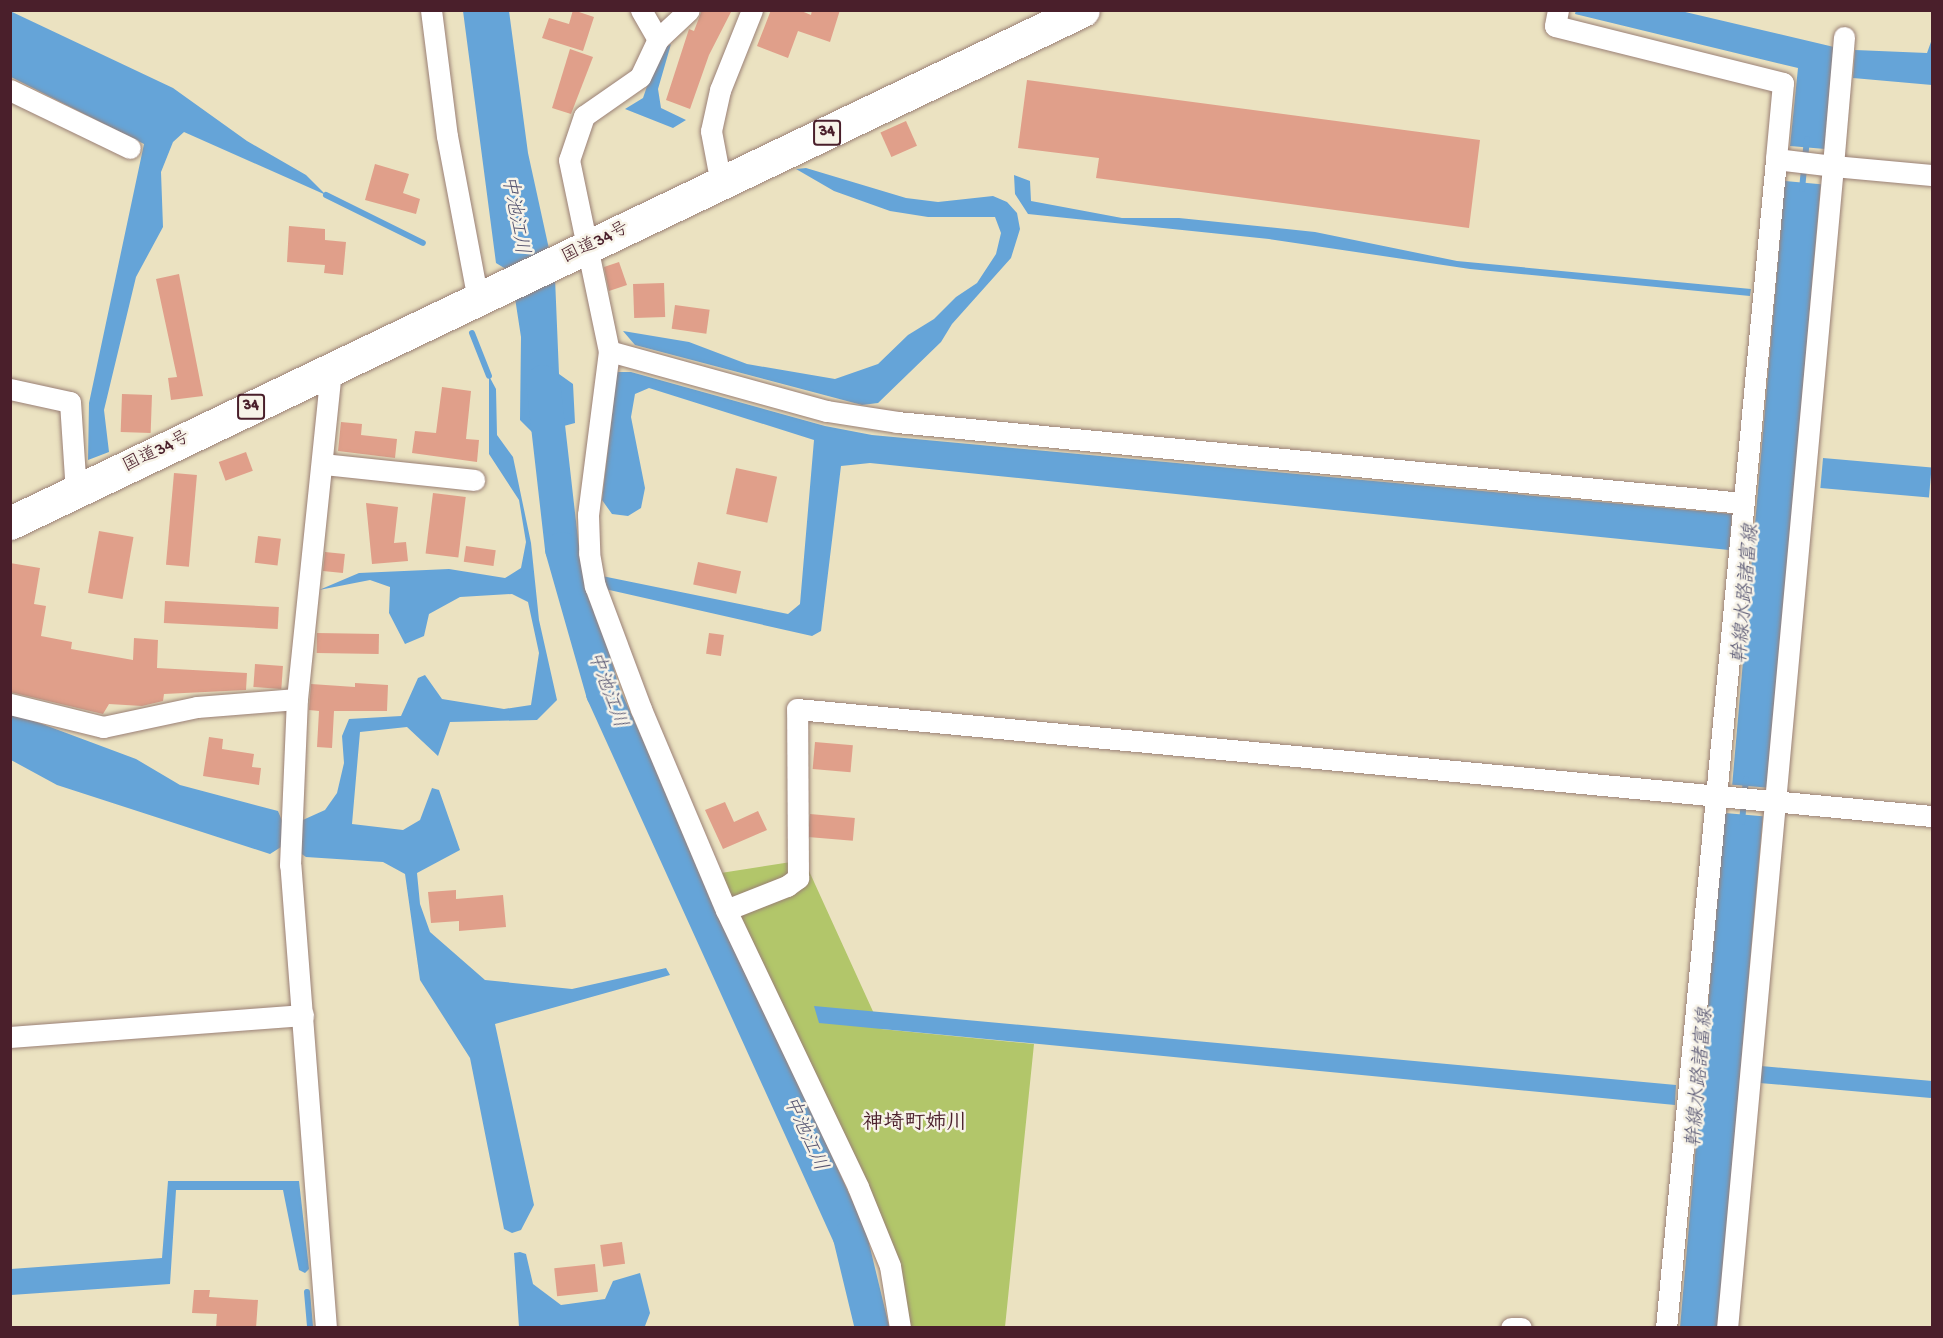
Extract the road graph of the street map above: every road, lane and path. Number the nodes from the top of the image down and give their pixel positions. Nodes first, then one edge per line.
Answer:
1 (431, 10) edge
2 (641, 10) edge
3 (689, 10) edge
4 (752, 10) edge
5 (1083, 10) edge
6 (1558, 10) edge
7 (1844, 37) dead end
8 (658, 39) junction
9 (10, 90) edge
10 (130, 148) dead end
11 (1784, 160) junction
12 (1826, 165) junction
13 (1932, 175) edge
14 (721, 184) junction
15 (578, 252) junction
16 (486, 296) junction
17 (609, 351) junction
18 (331, 369) junction
19 (10, 389) edge
20 (323, 464) junction
21 (474, 480) dead end
22 (76, 492) junction
23 (1743, 503) junction
24 (10, 523) edge
25 (297, 699) junction
26 (10, 704) edge
27 (1736, 798) junction
28 (1777, 803) junction
29 (1932, 816) edge
30 (726, 910) junction
31 (303, 1015) junction
32 (10, 1036) edge
33 (326, 1328) edge
34 (900, 1328) edge
35 (1510, 1328) edge
36 (1521, 1328) edge
37 (1666, 1328) edge
38 (1727, 1328) edge

1 - 16 street
2 - 8 street
3 - 8 street
4 - 14 street
5 - 14 highway, 国道34号 / 34
6 - 11 street
7 - 12 street
8 - 15 street
9 - 10 street
11 - 12 street
11 - 23 street
12 - 13 street
12 - 28 street
14 - 15 highway, 国道34号 / 34
15 - 16 highway, 国道34号 / 34
15 - 17 street
16 - 18 highway, 国道34号 / 34
17 - 23 street
17 - 30 street
18 - 20 street
18 - 22 highway, 国道34号 / 34
19 - 22 street
20 - 21 street
20 - 25 street
22 - 24 highway, 国道34号 / 34
23 - 27 street
25 - 26 street
25 - 31 street
27 - 28 street
27 - 30 street
27 - 37 street
28 - 29 street
28 - 38 street
30 - 34 street
31 - 32 street
31 - 33 street
35 - 36 street

